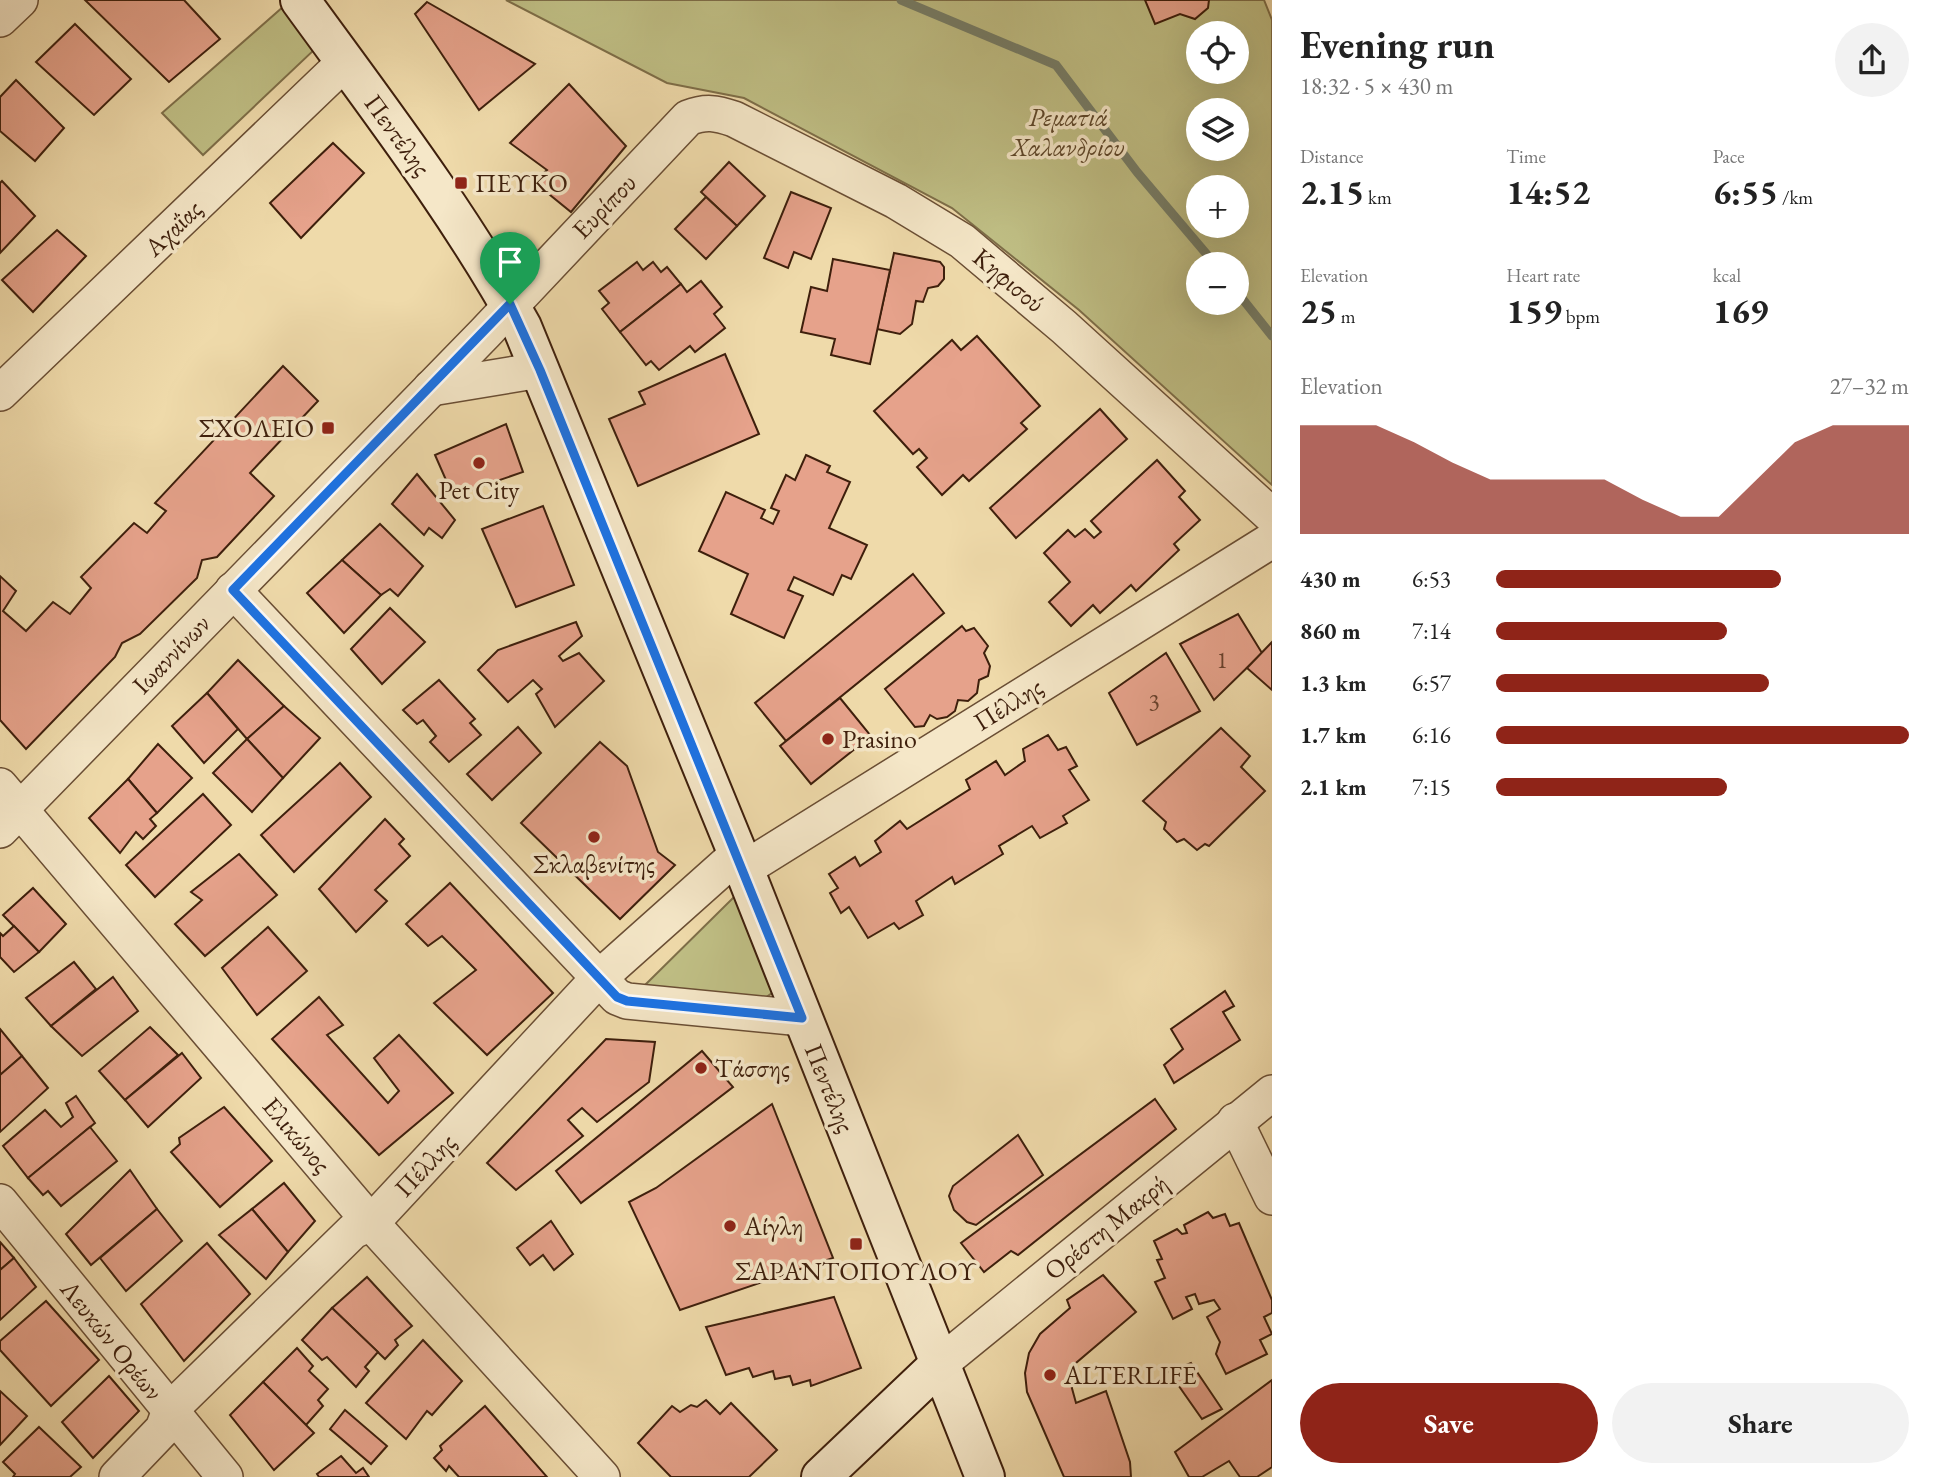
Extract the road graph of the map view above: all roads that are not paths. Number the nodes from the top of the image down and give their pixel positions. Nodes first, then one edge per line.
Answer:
1 (20, 0) edge
2 (300, 0) edge
3 (0, 19) edge
4 (345, 62) junction
5 (702, 113) joint
6 (510, 304) junction
7 (540, 370) junction
8 (7, 373) edge
9 (431, 387) junction
10 (1272, 516) edge
11 (1272, 540) edge
12 (233, 590) junction
13 (7, 808) edge
14 (741, 861) junction
15 (599, 978) junction
16 (802, 1018) junction
17 (1272, 1093) edge
18 (1235, 1121) junction
19 (1272, 1197) edge
20 (0, 1202) edge
21 (371, 1223) junction
22 (941, 1363) junction
23 (170, 1410) junction
24 (117, 1477) edge
25 (225, 1477) edge
26 (602, 1477) edge
27 (821, 1477) edge
28 (985, 1477) edge

1 - 3 street
2 - 4 main road, Πεντέλης
4 - 6 main road, Πεντέλης
4 - 8 street, Αχαΐας
5 - 6 street, Ευρίπου
5 - 10 street, Κηφισού
6 - 7 main road, Πεντέλης
6 - 9 street, Ιωαννίνων
7 - 9 street
7 - 14 main road, Πεντέλης
9 - 12 street, Ιωαννίνων
11 - 14 street, Πέλλης
12 - 13 street, Ιωαννίνων
12 - 15 street
13 - 21 street, Ελικώνος
14 - 15 street, Πέλλης
14 - 16 main road, Πεντέλης
15 - 16 street
15 - 21 street, Πέλλης
16 - 22 main road, Πεντέλης
17 - 18 street, Ορέστη Μακρή
18 - 19 street
18 - 22 street, Ορέστη Μακρή
20 - 23 street, Λευκών Ορέων
21 - 23 street, Πέλλης
21 - 26 street, Ελικώνος
22 - 27 main road
22 - 28 main road, Πεντέλης
23 - 24 street, Πέλλης
23 - 25 street, Λευκών Ορέων

